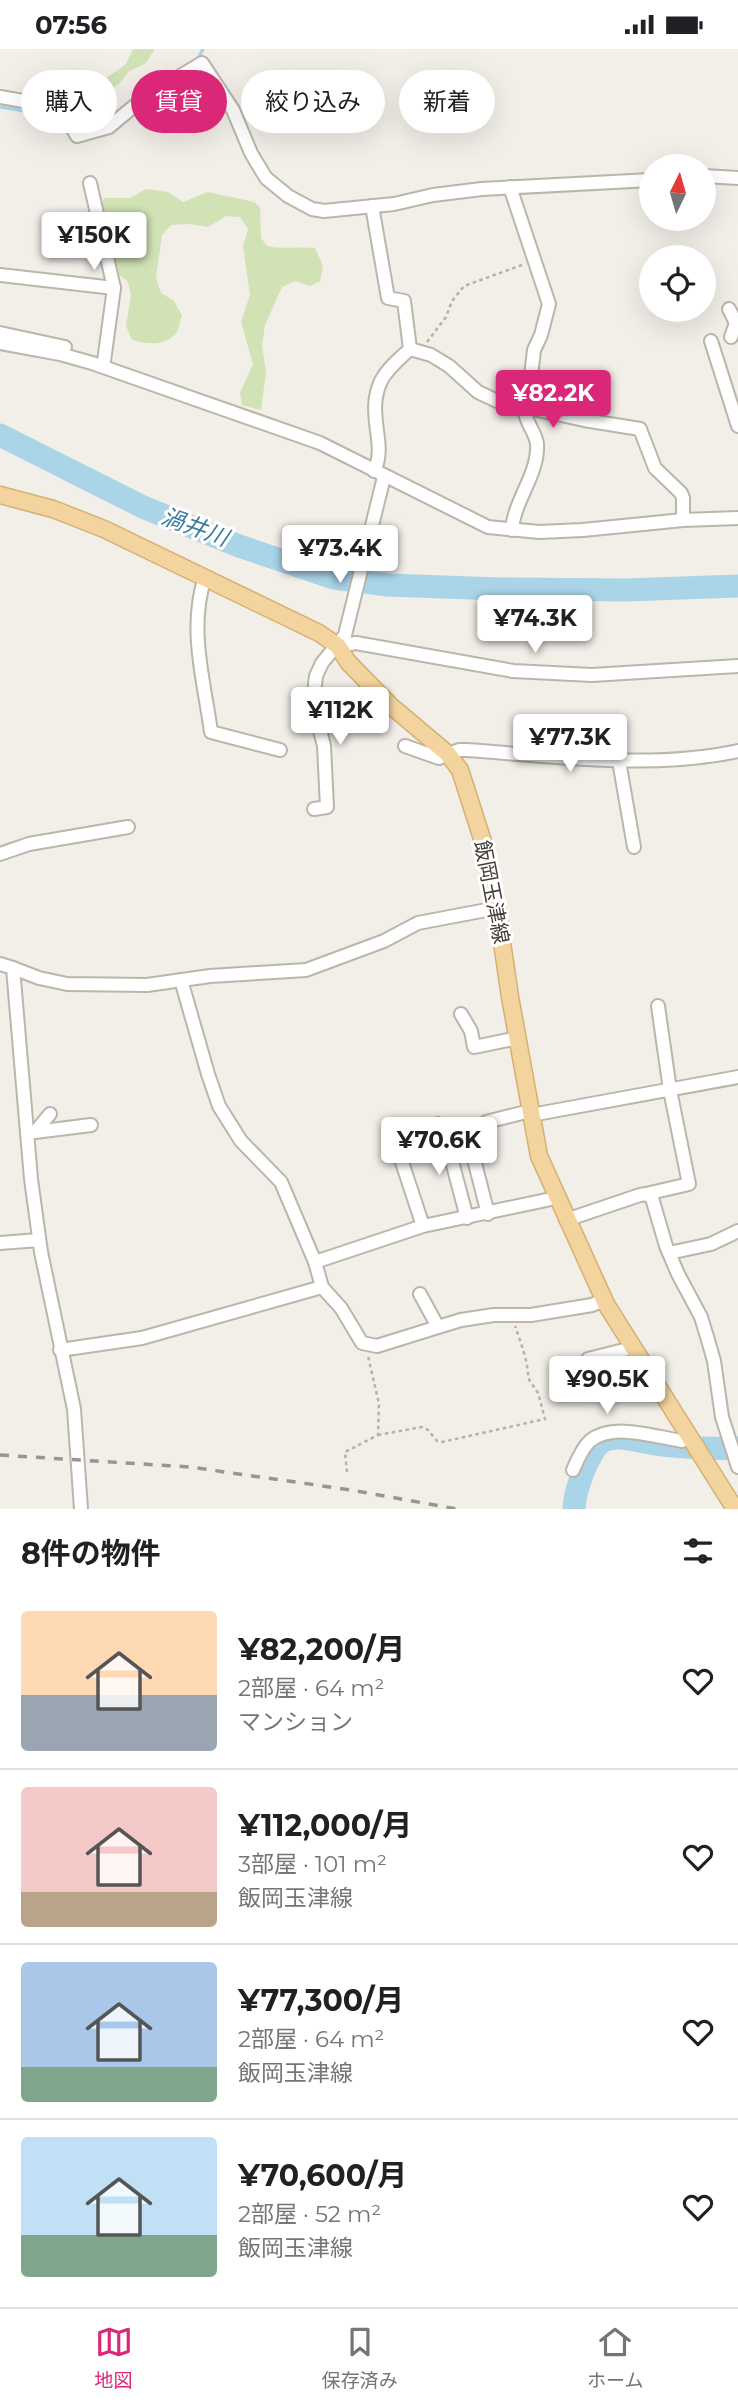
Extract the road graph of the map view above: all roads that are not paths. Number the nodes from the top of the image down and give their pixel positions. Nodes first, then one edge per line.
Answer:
1 (0, 97) edge
2 (716, 177) edge
3 (738, 178) edge
4 (639, 181) edge
5 (90, 183) dead end
6 (510, 187) junction
7 (372, 207) junction
8 (0, 275) edge
9 (114, 288) junction
10 (729, 309) dead end
11 (737, 323) edge
12 (0, 333) edge
13 (731, 337) dead end
14 (710, 341) dead end
15 (0, 343) edge
16 (415, 350) junction
17 (104, 361) junction
18 (131, 377) junction
19 (526, 408) junction
20 (738, 426) edge
21 (379, 474) junction
22 (0, 495) edge
23 (738, 518) edge
24 (683, 520) junction
25 (512, 530) junction
26 (205, 577) junction
27 (341, 640) junction
28 (738, 666) edge
29 (405, 746) dead end
30 (280, 750) dead end
31 (738, 751) edge
32 (448, 754) junction
33 (619, 761) junction
34 (314, 809) dead end
35 (128, 827) dead end
36 (634, 847) dead end
37 (0, 854) edge
38 (498, 908) junction
39 (6, 966) edge
40 (181, 980) junction
41 (658, 1006) dead end
42 (461, 1014) dead end
43 (518, 1038) junction
44 (738, 1077) edge
45 (670, 1090) junction
46 (530, 1113) junction
47 (50, 1114) dead end
48 (486, 1122) dead end
49 (91, 1125) dead end
50 (31, 1133) junction
51 (395, 1141) dead end
52 (646, 1194) junction
53 (556, 1198) junction
54 (488, 1214) junction
55 (467, 1218) junction
56 (566, 1220) junction
57 (423, 1226) junction
58 (738, 1231) edge
59 (39, 1240) junction
60 (0, 1243) edge
61 (669, 1253) junction
62 (315, 1262) junction
63 (322, 1287) junction
64 (420, 1294) dead end
65 (604, 1300) junction
66 (438, 1327) junction
67 (632, 1348) junction
68 (60, 1350) junction
69 (589, 1388) dead end
70 (689, 1438) junction
71 (733, 1456) edge
72 (573, 1470) dead end
73 (734, 1501) edge
74 (81, 1509) edge

1 - 7 street
2 - 3 street
4 - 6 street
5 - 9 street
6 - 7 street
6 - 19 street
7 - 16 street
8 - 9 street
9 - 17 street
10 - 11 street
11 - 13 street
12 - 17 street
14 - 20 street
15 - 18 street
16 - 19 street
16 - 21 street
17 - 18 street
18 - 21 street
19 - 24 street
19 - 25 street
21 - 25 street
21 - 27 street
22 - 26 main road, 飯岡玉津線
23 - 24 street
24 - 25 street
26 - 27 main road, 飯岡玉津線
26 - 30 street
27 - 28 street
27 - 32 main road, 飯岡玉津線
27 - 34 street
29 - 32 street
31 - 33 street
32 - 33 street
32 - 38 main road, 飯岡玉津線
33 - 36 street
35 - 37 street
38 - 40 street
38 - 43 main road, 飯岡玉津線
39 - 40 street
39 - 50 street
40 - 62 street
41 - 45 street
42 - 43 street
43 - 46 main road, 飯岡玉津線
44 - 45 street
45 - 46 street
45 - 52 street
46 - 48 street
46 - 53 main road, 飯岡玉津線
47 - 50 street
49 - 50 street
50 - 59 street
51 - 57 street
52 - 56 street
52 - 61 street
53 - 54 street
53 - 56 main road, 飯岡玉津線
54 - 55 street
54 - 55 street
55 - 57 street
56 - 65 main road, 飯岡玉津線
57 - 62 street
58 - 61 street
59 - 60 street
59 - 68 street
61 - 71 street
62 - 63 street
63 - 66 street
63 - 68 street
64 - 66 street
65 - 66 street
65 - 67 main road, 飯岡玉津線
67 - 69 street
67 - 70 main road, 飯岡玉津線
68 - 74 street
70 - 72 street
70 - 73 main road, 飯岡玉津線

